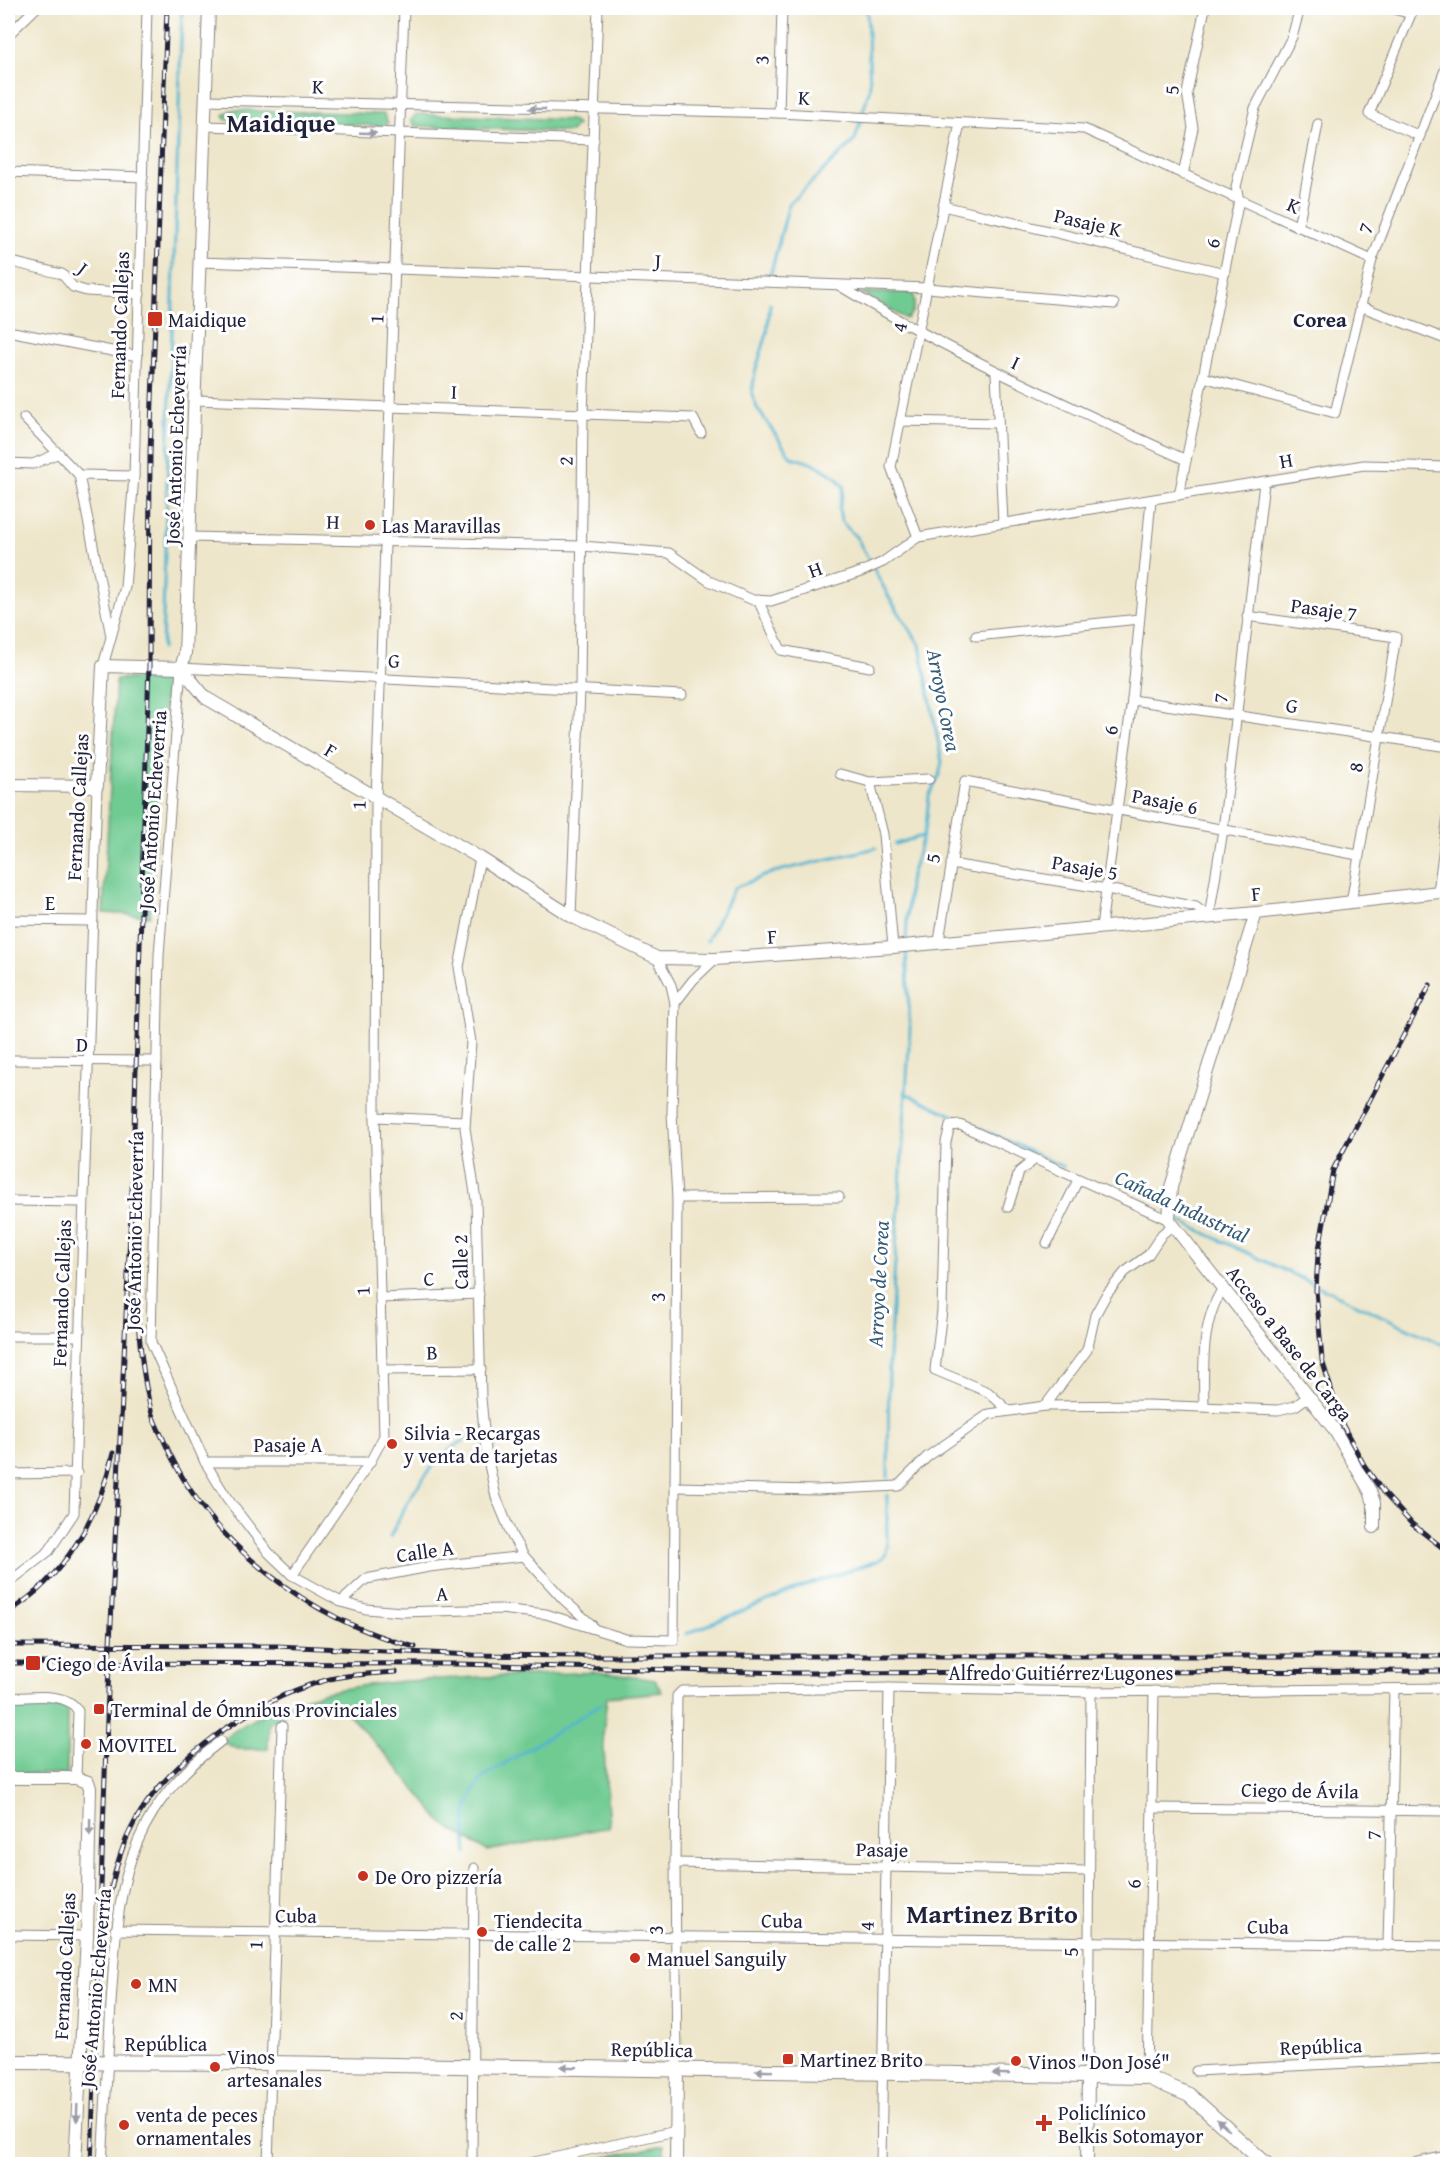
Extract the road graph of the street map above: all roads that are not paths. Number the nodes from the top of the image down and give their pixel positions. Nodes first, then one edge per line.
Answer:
1 (36, 8) edge
2 (147, 8) edge
3 (209, 8) edge
4 (404, 8) edge
5 (598, 8) edge
6 (782, 8) edge
7 (1205, 8) edge
8 (1300, 8) edge
9 (1391, 8) edge
10 (8, 35) edge
11 (1448, 62) edge
12 (205, 100) junction
13 (400, 107) junction
14 (596, 110) junction
15 (779, 113) junction
16 (960, 123) junction
17 (1318, 124) dead end
18 (205, 126) junction
19 (399, 134) junction
20 (1420, 136) junction
21 (594, 140) junction
22 (8, 172) edge
23 (1183, 175) junction
24 (143, 177) junction
25 (1239, 200) junction
26 (943, 206) junction
27 (1298, 227) junction
28 (1372, 260) junction
29 (8, 261) edge
30 (200, 262) junction
31 (395, 269) junction
32 (1225, 273) junction
33 (590, 276) junction
34 (837, 285) junction
35 (927, 288) junction
36 (140, 294) junction
37 (1114, 304) dead end
38 (1360, 306) junction
39 (8, 331) edge
40 (916, 332) junction
41 (1448, 340) edge
42 (138, 356) junction
43 (996, 372) junction
44 (1203, 378) junction
45 (196, 400) junction
46 (391, 407) junction
47 (583, 414) junction
48 (24, 418) dead end
49 (900, 421) junction
50 (998, 423) junction
51 (701, 433) dead end
52 (59, 453) junction
53 (1186, 460) junction
54 (8, 463) edge
55 (1448, 467) edge
56 (79, 475) junction
57 (134, 476) junction
58 (1264, 483) junction
59 (1179, 495) junction
60 (1151, 500) junction
61 (1002, 522) junction
62 (191, 537) junction
63 (918, 537) junction
64 (386, 540) junction
65 (582, 546) junction
66 (758, 600) junction
67 (1247, 616) junction
68 (1139, 619) junction
69 (976, 636) dead end
70 (1396, 637) joint
71 (111, 640) junction
72 (103, 666) junction
73 (870, 667) dead end
74 (181, 668) junction
75 (380, 679) junction
76 (580, 690) junction
77 (682, 695) dead end
78 (1132, 700) junction
79 (1236, 717) junction
80 (1378, 738) junction
81 (1448, 747) edge
82 (840, 774) dead end
83 (929, 779) dead end
84 (965, 781) joint
85 (870, 782) junction
86 (8, 785) edge
87 (98, 786) junction
88 (376, 800) junction
89 (1117, 811) junction
90 (1448, 814) edge
91 (1222, 830) junction
92 (1358, 855) junction
93 (480, 858) junction
94 (951, 864) junction
95 (1107, 889) junction
96 (1443, 891) edge
97 (1351, 903) junction
98 (1256, 913) junction
99 (571, 916) junction
100 (1209, 917) junction
101 (8, 920) edge
102 (92, 921) junction
103 (1101, 927) junction
104 (939, 941) junction
105 (893, 946) junction
106 (159, 954) joint
107 (657, 958) junction
108 (715, 959) junction
109 (675, 1004) junction
110 (8, 1060) edge
111 (157, 1061) junction
112 (89, 1062) junction
113 (375, 1117) junction
114 (465, 1121) junction
115 (1034, 1160) junction
116 (1078, 1180) junction
117 (839, 1197) dead end
118 (677, 1198) junction
119 (8, 1201) edge
120 (83, 1202) junction
121 (1008, 1207) dead end
122 (1171, 1223) junction
123 (1047, 1243) dead end
124 (1224, 1287) junction
125 (479, 1294) junction
126 (380, 1298) junction
127 (8, 1336) edge
128 (79, 1336) junction
129 (481, 1369) junction
130 (383, 1370) junction
131 (1309, 1396) junction
132 (1203, 1406) junction
133 (1045, 1407) junction
134 (1009, 1411) junction
135 (205, 1462) junction
136 (370, 1462) junction
137 (77, 1473) junction
138 (8, 1474) edge
139 (676, 1487) junction
140 (1374, 1527) dead end
141 (524, 1556) junction
142 (292, 1575) junction
143 (8, 1583) edge
144 (340, 1602) junction
145 (598, 1630) junction
146 (674, 1640) joint
147 (890, 1688) junction
148 (1448, 1688) edge
149 (1394, 1689) junction
150 (1154, 1691) junction
151 (1091, 1692) junction
152 (677, 1696) joint
153 (8, 1698) edge
154 (282, 1726) dead end
155 (221, 1741) dead end
156 (8, 1778) edge
157 (76, 1778) junction
158 (1153, 1808) junction
159 (1391, 1811) junction
160 (1448, 1811) edge
161 (675, 1863) junction
162 (886, 1867) junction
163 (474, 1868) dead end
164 (1089, 1871) junction
165 (115, 1930) junction
166 (274, 1932) junction
167 (8, 1935) edge
168 (475, 1935) junction
169 (87, 1936) junction
170 (675, 1936) junction
171 (884, 1940) junction
172 (1089, 1942) junction
173 (1149, 1943) junction
174 (1388, 1946) junction
175 (1448, 1946) edge
176 (1448, 2058) edge
177 (8, 2062) edge
178 (79, 2062) junction
179 (108, 2062) junction
180 (270, 2063) junction
181 (472, 2066) junction
182 (677, 2069) junction
183 (1196, 2071) dead end
184 (881, 2073) junction
185 (1088, 2075) junction
186 (1147, 2078) junction
187 (676, 2132) junction
188 (1087, 2140) junction
189 (1444, 2160) edge
190 (75, 2164) edge
191 (102, 2164) edge
192 (268, 2164) edge
193 (472, 2164) edge
194 (525, 2164) edge
195 (676, 2164) edge
196 (881, 2164) edge
197 (1087, 2164) edge
198 (1097, 2164) edge
199 (1266, 2164) edge
200 (1416, 2164) edge

1 - 10 street
2 - 24 street, Fernando Callejas
3 - 12 street, José Antonio Echeverría
4 - 13 street, 1
5 - 14 street, 2
6 - 15 street, 3
7 - 23 street, 5
8 - 25 street, 6
9 - 20 street
11 - 20 street, 7
12 - 13 street, K
12 - 18 street, José Antonio Echeverría
14 -> 13 street, K
13 - 19 street, 1
14 - 15 street, K
14 - 21 street, 2
15 - 16 street, K
16 - 23 street, K
16 - 26 street, 4
17 - 27 street
18 -> 19 street
18 - 30 street, José Antonio Echeverría
19 - 21 street
19 - 31 street, 1
20 - 28 street, 7
21 - 33 street, 2
22 - 24 street
23 - 25 street, K
24 - 36 street, Fernando Callejas
25 - 27 street, K
25 - 32 street, 6
26 - 32 street, Pasaje K
26 - 35 street, 4
27 - 28 street, K
28 - 38 street, 7
29 - 36 street, J
30 - 31 street, J
30 - 45 street, José Antonio Echeverría
31 - 33 street, J
31 - 46 street, 1
32 - 44 street, 6
33 - 34 street, J
33 - 47 street, 2
34 - 35 street, J
34 - 40 street, I
35 - 37 street, J
35 - 40 street, 4
36 - 42 street, Fernando Callejas
38 - 41 street
38 - 44 street, 7
39 - 42 street
40 - 43 street, I
40 - 49 street, 4
42 - 57 street, Fernando Callejas
43 - 50 street
43 - 53 street, I
44 - 53 street, 6
45 - 46 street, I
45 - 62 street, José Antonio Echeverría
46 - 47 street, I
46 - 64 street, 1
47 - 51 street, I
47 - 65 street, 2
48 - 52 street
49 - 50 street
49 - 63 street, 4
50 - 61 street
52 - 54 street
52 - 56 street
53 - 59 street, 6
55 - 58 street, H
56 - 57 street
56 - 71 street
57 - 71 street, Fernando Callejas
58 - 59 street, H
58 - 67 street, 7
59 - 60 street, H
60 - 61 street, H
60 - 68 street, 6
61 - 63 street, H
62 - 64 street, H
62 - 74 street, José Antonio Echeverría
63 - 66 street, H
64 - 65 street, H
64 - 75 street, 1
65 - 66 street, H
65 - 76 street, 2
66 - 73 street
67 - 70 street, Pasaje 7
67 - 79 street, 7
68 - 69 street
68 - 78 street, 6
70 - 80 street, 8
71 - 72 street, Fernando Callejas
72 - 74 street, G
72 - 87 street, Fernando Callejas
74 - 75 street, G
74 - 88 street, F
74 - 106 street, José Antonio Echeverria
75 - 76 street, G
75 - 88 street, 1
76 - 77 street, G
76 - 99 street, 2
78 - 79 street, G
78 - 89 street, 6
79 - 80 street, G
79 - 91 street, 7
80 - 81 street, G
80 - 92 street, 8
82 - 85 street
83 - 85 street
84 - 89 street, Pasaje 6
84 - 94 street, 5
85 - 105 street
86 - 87 street
87 - 102 street, Fernando Callejas
88 - 93 street, F
88 - 113 street, 1
89 - 91 street, Pasaje 6
89 - 95 street, 6
90 - 96 street
91 - 92 street, Pasaje 6
91 - 100 street, 7
92 - 97 street, 8
93 - 99 street, F
93 - 114 street, Calle 2
94 - 95 street, Pasaje 5
94 - 104 street, 5
95 - 100 street, Pasaje 5
95 - 103 street, 6
96 - 97 street, F
97 - 98 street, F
98 - 100 street, F
98 - 122 street
99 - 107 street, F
100 - 103 street, F
101 - 102 street, E
102 - 112 street, Fernando Callejas
103 - 104 street, F
104 - 105 street, F
105 - 108 street, F
106 - 111 street, José Antonio Echeverría
107 - 108 street, F
107 - 109 street, 3
108 - 109 street
109 - 118 street, 3
110 - 112 street, D
111 - 112 street, D
111 - 135 street, José Antonio Echeverría
112 - 120 street, Fernando Callejas
113 - 114 street
113 - 126 street, 1
114 - 125 street, Calle 2
115 - 116 street
115 - 121 street
115 - 134 street
116 - 122 street
116 - 123 street
117 - 118 street
118 - 139 street, 3
119 - 120 street
120 - 128 street, Fernando Callejas
122 - 124 street, Acceso a Base de Carga
122 - 133 street
124 - 131 street, Acceso a Base de Carga
124 - 132 street
125 - 126 street, C
125 - 129 street, Calle 2
126 - 130 street, 1
127 - 128 street
128 - 137 street, Fernando Callejas
129 - 130 street, B
129 - 141 street, Calle 2
130 - 136 street, 1
131 - 132 street
131 - 140 street, Acceso a Base de Carga
132 - 133 street
133 - 134 street
134 - 139 street
135 - 136 street, Pasaje A
135 - 142 street, José Antonio Echeverría
136 - 142 street, 1
137 - 138 street
137 - 143 street, Fernando Callejas
139 - 146 street, 3
141 - 144 street, Calle A
141 - 145 street, Calle 2
142 - 144 street, A
144 - 145 street, A
145 - 146 street, A
147 - 151 street, Alfredo Guitiérrez Lugones
147 - 152 street, Alfredo Guitiérrez Lugones
147 - 162 street, 4
148 - 149 street, Alfredo Guitiérrez Lugones
149 - 150 street, Alfredo Guitiérrez Lugones
149 - 159 street, 7
150 - 151 street, Alfredo Guitiérrez Lugones
150 - 158 street, 6
151 - 164 street, 5
152 - 161 street, 3
153 - 157 street
154 - 166 street, 1
155 - 165 street, José Antonio Echeverría
156 - 157 street
157 -> 169 street, Fernando Callejas
158 - 159 street, Ciego de Ávila
158 - 173 street, 6
159 - 160 street, Ciego de Ávila
159 - 174 street, 7
161 - 162 street, Pasaje
161 - 170 street, 3
162 - 164 street, Pasaje
162 - 171 street, 4
163 - 168 street, 2
164 - 172 street, 5
165 - 166 street, Cuba
165 - 179 street, José Antonio Echeverría
166 - 168 street, Cuba
166 - 180 street, 1
167 - 169 street
168 - 170 street, Cuba
168 - 181 street, 2
169 - 178 street, Fernando Callejas
170 - 171 street, Cuba
170 - 182 street, 3
171 - 172 street, Cuba
171 - 184 street, 4
172 - 173 street, Cuba
172 - 185 street, 5
173 - 174 street, Cuba
173 - 186 street, 6
174 - 175 street, Cuba
176 - 183 street, República
177 - 178 main road, República
178 - 179 main road, República
178 -> 190 street, Fernando Callejas
179 - 180 main road, República
179 - 191 street, José Antonio Echeverría
180 - 181 main road, República
180 - 192 street, 1
182 -> 181 main road, República
181 - 193 street, 2
184 -> 182 main road, República
182 - 187 street, 3
185 -> 184 main road, República
184 - 196 street, 4
185 - 186 main road, República
185 - 188 street, 5
199 -> 186 main road, República
187 - 194 street
187 - 195 street, 3
188 - 197 street, 5
188 - 198 street, 5
189 - 200 street

